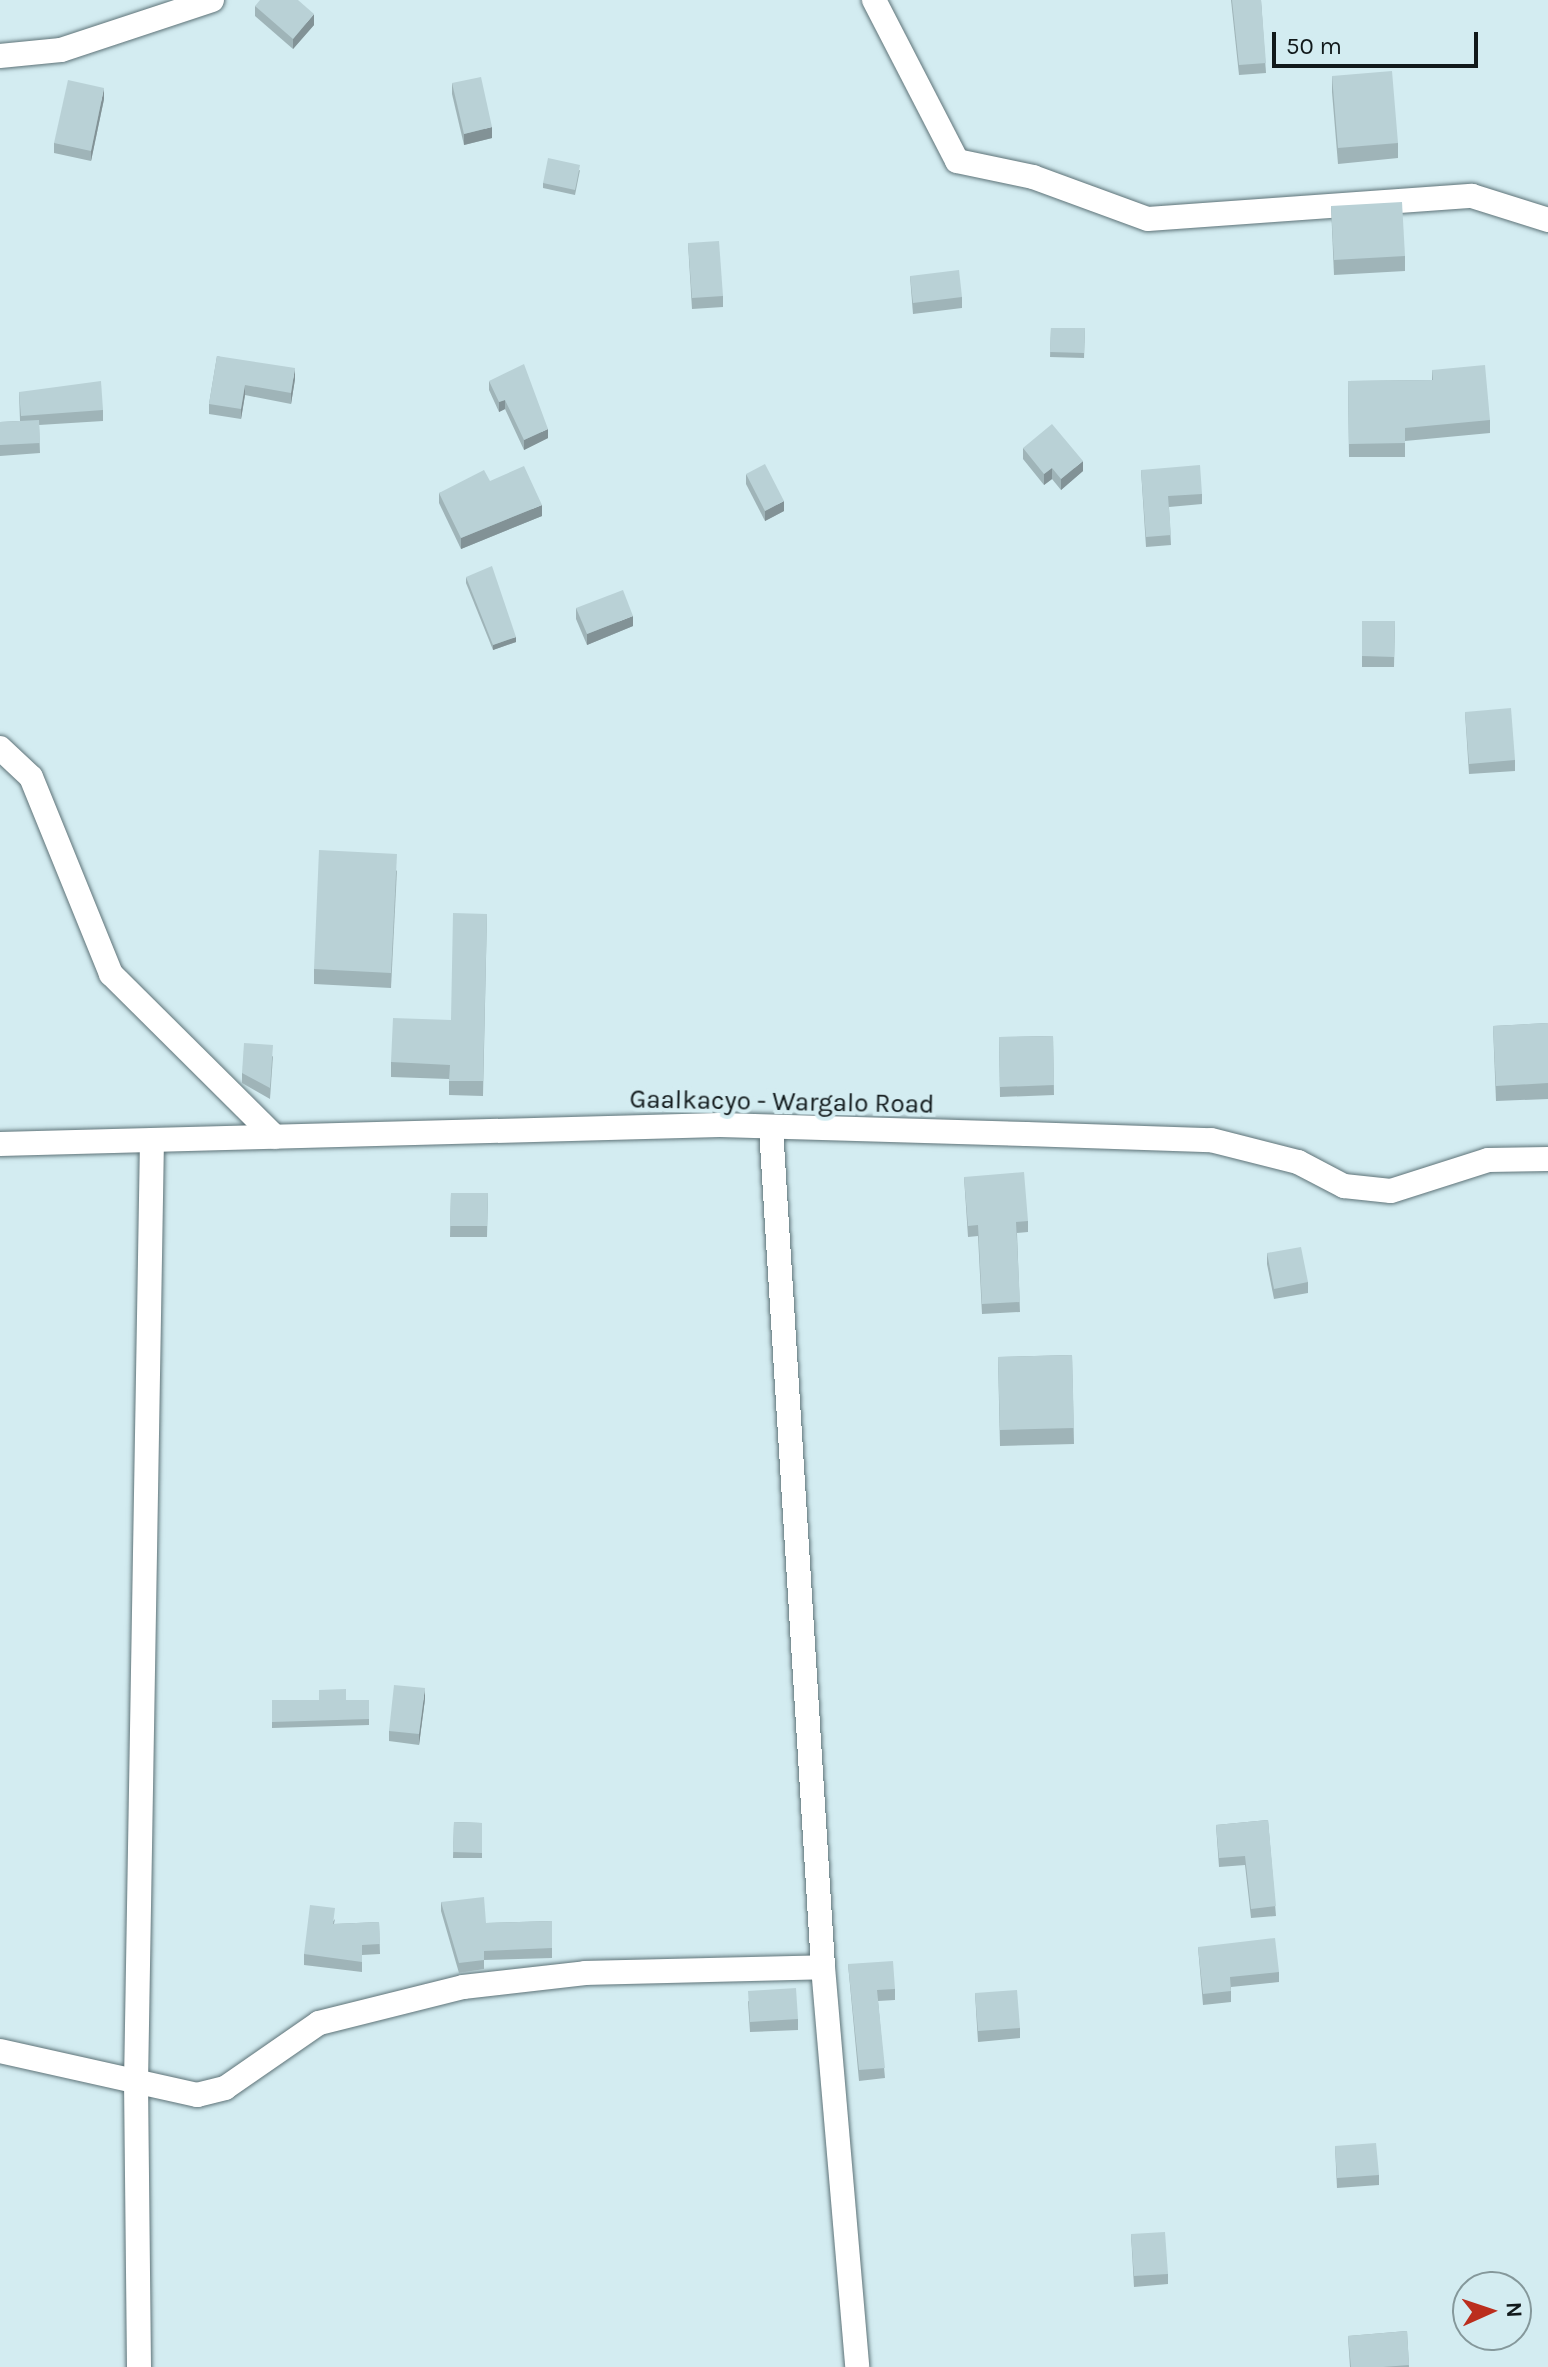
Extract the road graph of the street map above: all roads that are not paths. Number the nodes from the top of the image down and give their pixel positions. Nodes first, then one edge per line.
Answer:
1 (212, 0) edge
2 (874, 0) edge
3 (0, 56) edge
4 (1548, 220) edge
5 (0, 748) edge
6 (771, 1128) junction
7 (275, 1137) junction
8 (152, 1140) junction
9 (0, 1144) edge
10 (1548, 1159) edge
11 (823, 1967) junction
12 (0, 2051) edge
13 (136, 2084) junction
14 (139, 2367) edge
15 (857, 2367) edge

1 - 3 street
2 - 4 street
5 - 7 street
6 - 7 street, Gaalkacyo - Wargalo Road
6 - 10 street, Gaalkacyo - Wargalo Road
6 - 11 street
7 - 8 street, Gaalkacyo - Wargalo Road
8 - 9 street, Gaalkacyo - Wargalo Road
8 - 13 street
11 - 13 street
11 - 15 street
12 - 13 street
13 - 14 street

